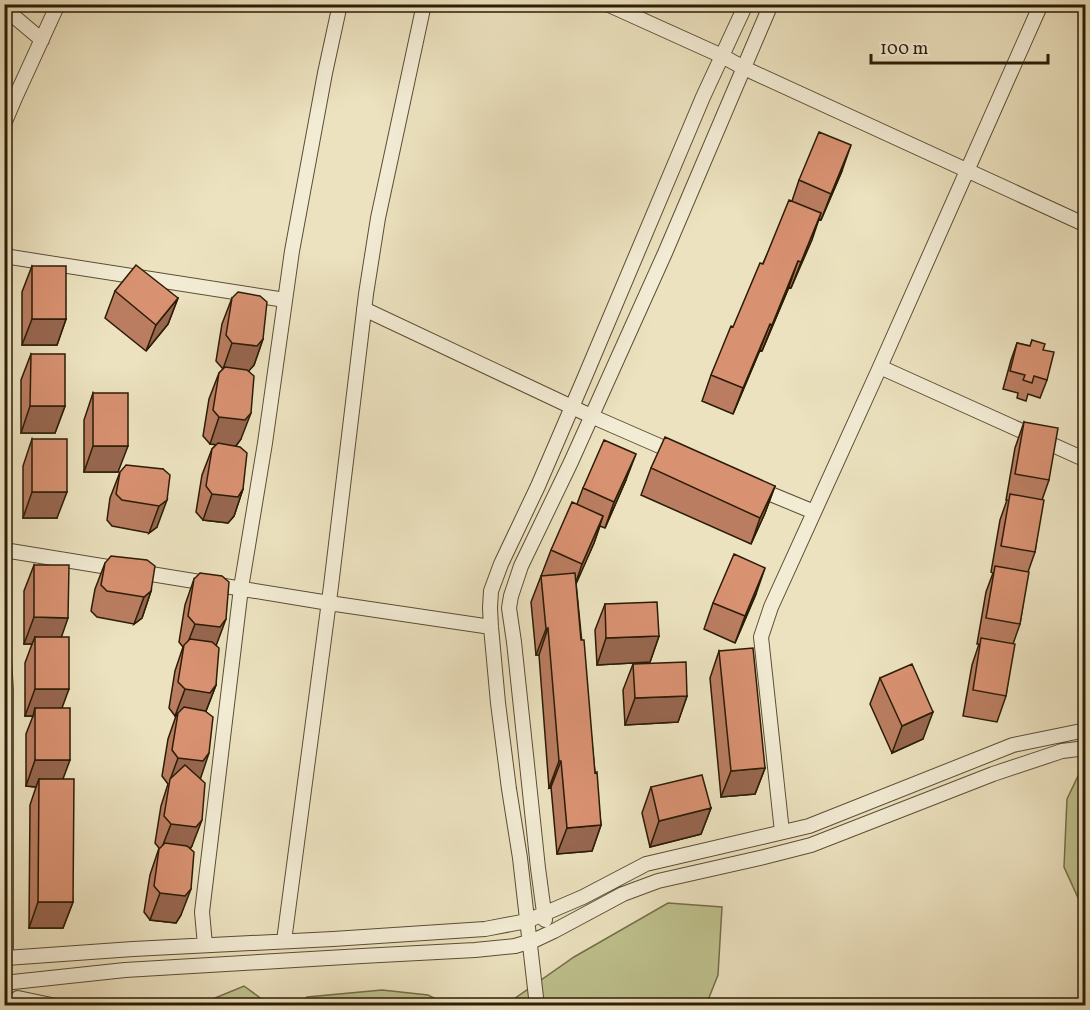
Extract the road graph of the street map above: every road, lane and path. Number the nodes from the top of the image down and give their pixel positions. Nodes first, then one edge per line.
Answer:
1 (58, 4) edge
2 (340, 4) edge
3 (424, 4) edge
4 (607, 4) edge
5 (746, 4) edge
6 (771, 4) edge
7 (1041, 4) edge
8 (4, 8) edge
9 (42, 40) junction
10 (722, 56) junction
11 (744, 68) junction
12 (5, 120) edge
13 (967, 171) junction
14 (1086, 225) edge
15 (4, 256) edge
16 (285, 300) junction
17 (364, 309) junction
18 (880, 367) junction
19 (572, 406) junction
20 (591, 416) junction
21 (1086, 460) edge
22 (696, 462) edge
23 (739, 480) edge
24 (814, 512) junction
25 (4, 550) edge
26 (241, 588) junction
27 (329, 603) junction
28 (491, 627) junction
29 (4, 661) edge
30 (5, 666) edge
31 (1086, 730) edge
32 (1086, 748) edge
33 (5, 770) edge
34 (782, 832) junction
35 (5, 879) edge
36 (544, 913) junction
37 (527, 921) junction
38 (547, 934) junction
39 (284, 941) junction
40 (529, 941) junction
41 (205, 945) junction
42 (5, 958) edge
43 (13, 982) junction
44 (15, 1002) edge
45 (56, 1005) edge
46 (537, 1005) edge

1 - 9 street
2 - 16 street
3 - 17 street
4 - 10 street
5 - 10 street
6 - 11 street
7 - 13 street
8 - 9 street
9 - 12 street
10 - 11 street
10 - 19 street
11 - 13 street
11 - 20 street
13 - 14 street
13 - 18 street
15 - 16 street
16 - 26 street
17 - 19 street
17 - 27 street
18 - 21 street
18 - 24 street
19 - 20 street
19 - 28 street
20 - 22 street
20 - 36 street
23 - 24 street
24 - 34 street
25 - 26 street
26 - 27 street
26 - 41 street
27 - 28 street
27 - 39 street
28 - 37 street
29 - 30 street
30 - 33 street
31 - 34 street
32 - 38 street
33 - 35 street
34 - 36 street
35 - 42 street
36 - 37 street
36 - 38 street
37 - 39 street
37 - 40 street
38 - 40 street
39 - 41 street
40 - 43 street
40 - 46 street
41 - 42 street
42 - 43 street
43 - 44 street
44 - 45 street

